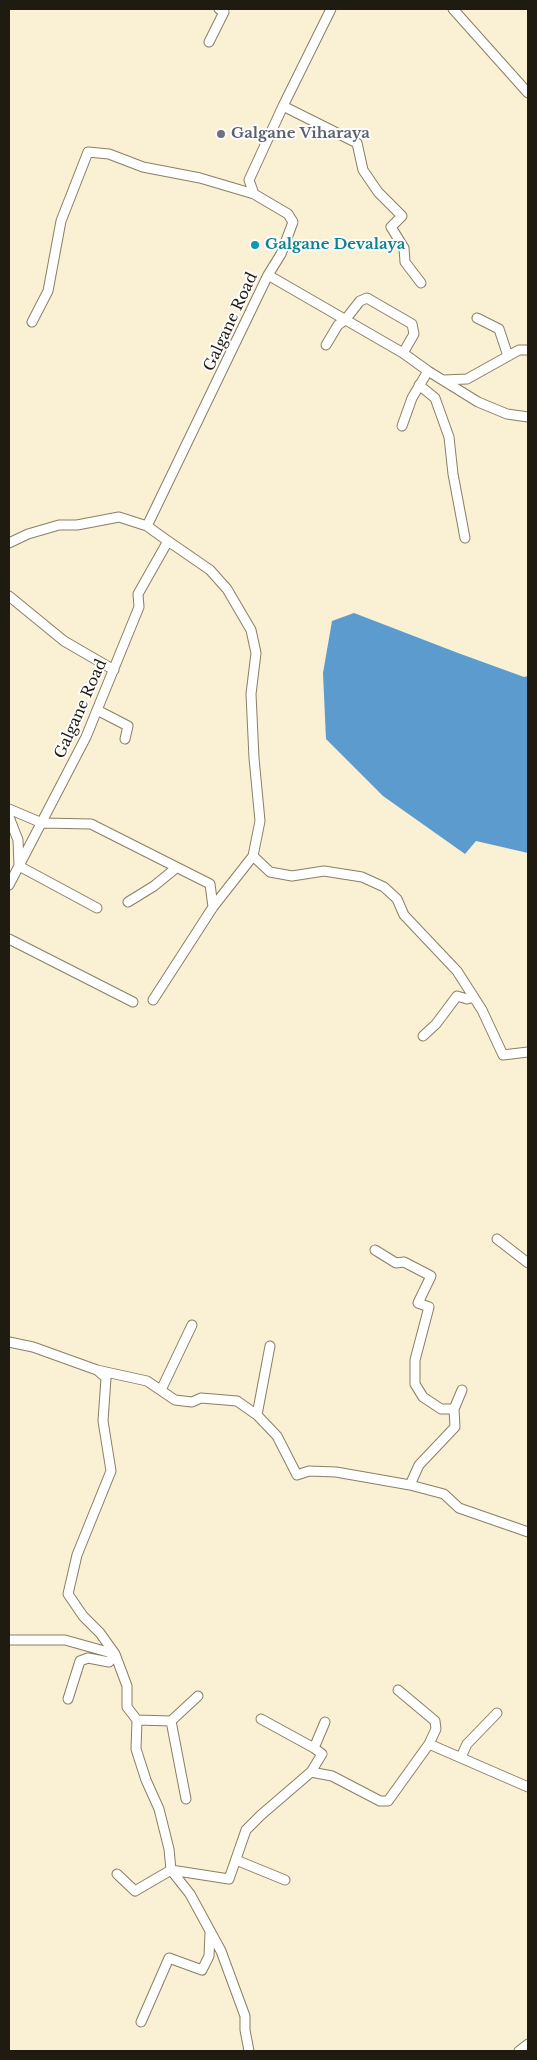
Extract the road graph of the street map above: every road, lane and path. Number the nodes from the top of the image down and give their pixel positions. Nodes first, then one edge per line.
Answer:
1 (219, 9) edge
2 (331, 9) edge
3 (453, 9) edge
4 (209, 42) dead end
5 (528, 94) edge
6 (283, 106) junction
7 (254, 194) junction
8 (268, 274) junction
9 (421, 283) dead end
10 (477, 318) dead end
11 (345, 320) junction
12 (32, 322) dead end
13 (326, 345) dead end
14 (528, 350) edge
15 (403, 353) junction
16 (508, 356) junction
17 (428, 371) junction
18 (443, 380) junction
19 (419, 385) junction
20 (528, 417) edge
21 (402, 426) dead end
22 (147, 526) junction
23 (465, 538) dead end
24 (168, 541) junction
25 (9, 543) edge
26 (9, 596) edge
27 (240, 613) dead end
28 (114, 670) junction
29 (97, 710) junction
30 (125, 739) dead end
31 (9, 809) edge
32 (9, 817) edge
33 (42, 823) junction
34 (252, 856) junction
35 (19, 866) junction
36 (176, 868) junction
37 (9, 885) edge
38 (128, 902) dead end
39 (214, 907) junction
40 (96, 908) dead end
41 (9, 940) edge
42 (474, 997) junction
43 (153, 1000) dead end
44 (134, 1002) dead end
45 (423, 1036) dead end
46 (528, 1052) edge
47 (497, 1239) dead end
48 (375, 1250) dead end
49 (528, 1263) edge
50 (192, 1325) dead end
51 (9, 1342) edge
52 (270, 1346) dead end
53 (97, 1370) junction
54 (161, 1390) junction
55 (462, 1390) dead end
56 (454, 1409) junction
57 (257, 1415) junction
58 (410, 1485) junction
59 (528, 1532) edge
60 (9, 1640) edge
61 (115, 1654) junction
62 (398, 1690) dead end
63 (198, 1696) dead end
64 (68, 1699) dead end
65 (497, 1714) dead end
66 (261, 1719) dead end
67 (137, 1720) junction
68 (171, 1721) junction
69 (325, 1722) dead end
70 (430, 1744) junction
71 (314, 1748) junction
72 (461, 1757) junction
73 (311, 1772) junction
74 (528, 1787) edge
75 (186, 1800) dead end
76 (236, 1860) junction
77 (171, 1870) junction
78 (117, 1874) dead end
79 (285, 1880) dead end
80 (210, 1932) junction
81 (142, 2022) dead end
82 (528, 2044) edge
83 (249, 2051) edge
84 (519, 2051) edge

1 - 4 street
2 - 6 street
3 - 5 street
6 - 7 street
6 - 9 street
7 - 8 street, Galgane Road
7 - 12 street
8 - 11 street
8 - 22 street, Galgane Road
10 - 16 street
11 - 13 street
11 - 15 street
11 - 15 street
14 - 16 street
15 - 17 street
16 - 18 street
17 - 18 street
17 - 19 street
18 - 20 street
19 - 21 street
19 - 23 street
22 - 24 street
22 - 25 street
24 - 27 street
24 - 28 street, Galgane Road
24 - 34 street
26 - 28 street
28 - 29 street, Galgane Road
29 - 30 street
29 - 33 street, Galgane Road
31 - 33 street
32 - 35 street
33 - 35 street, Galgane Road
33 - 36 street
34 - 39 street
34 - 42 street
35 - 37 street, Galgane Road
35 - 40 street
36 - 38 street
36 - 39 street
39 - 43 street
41 - 44 street
42 - 45 street
42 - 46 street
47 - 49 street
48 - 56 street
50 - 54 street
51 - 53 street
52 - 57 street
53 - 54 street
53 - 61 street
54 - 57 street
55 - 56 street
56 - 58 street
57 - 58 street
58 - 59 street
60 - 61 street
61 - 64 street
61 - 67 street
62 - 70 street
63 - 68 street
65 - 72 street
66 - 71 street
67 - 68 street
67 - 77 street
68 - 75 street
69 - 71 street
70 - 72 street
70 - 73 street
71 - 73 street
72 - 74 street
73 - 76 street
76 - 77 street
76 - 79 street
77 - 78 street
77 - 80 street
80 - 81 street
80 - 83 street
82 - 84 street

